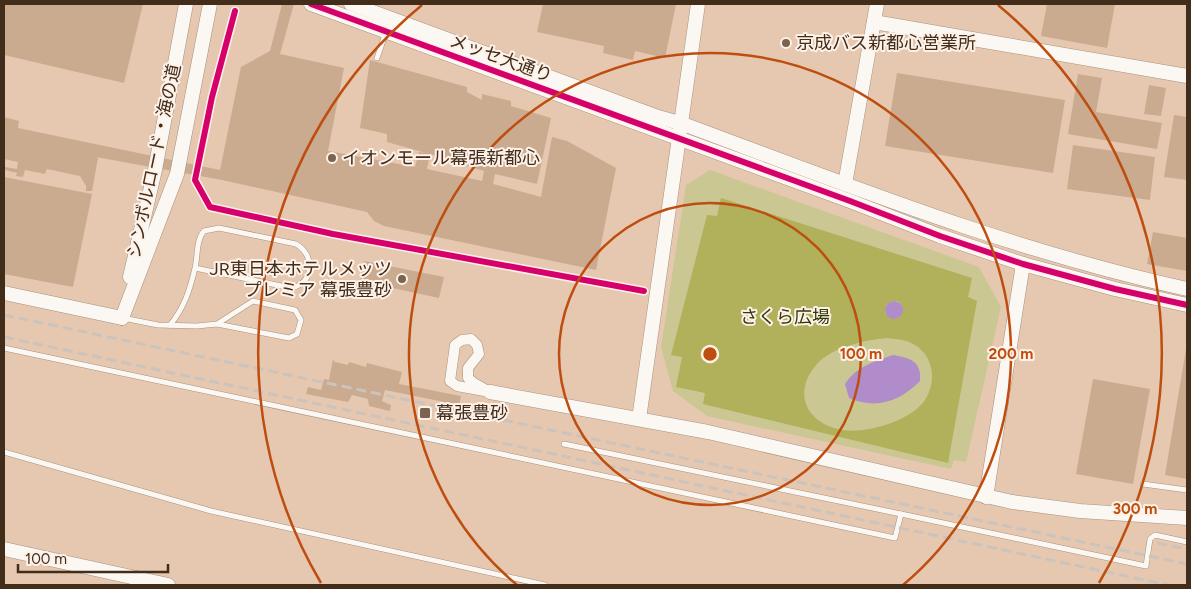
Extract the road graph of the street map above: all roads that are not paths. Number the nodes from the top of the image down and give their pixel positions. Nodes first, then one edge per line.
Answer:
1 (186, 4) edge
2 (210, 4) edge
3 (311, 4) edge
4 (351, 4) edge
5 (698, 4) edge
6 (877, 4) edge
7 (874, 22) junction
8 (386, 32) junction
9 (377, 58) dead end
10 (1187, 76) edge
11 (683, 124) junction
12 (681, 139) junction
13 (844, 184) junction
14 (1023, 264) junction
15 (195, 268) junction
16 (1187, 289) edge
17 (4, 293) edge
18 (1187, 305) edge
19 (122, 318) junction
20 (217, 324) junction
21 (170, 325) junction
22 (4, 348) edge
23 (490, 392) junction
24 (639, 419) junction
25 (564, 444) dead end
26 (4, 452) edge
27 (1143, 484) dead end
28 (1187, 490) edge
29 (986, 497) junction
30 (901, 514) junction
31 (1187, 518) edge
32 (1187, 542) edge
33 (4, 549) edge
34 (168, 585) edge
35 (545, 585) edge

1 - 19 street, シンボルロード・海の道
2 - 19 street, シンボルロード・海の道
3 - 8 street, メッセ大通り
4 - 11 street, メッセ大通り
5 - 11 street
6 - 7 street
7 - 10 street
7 - 13 street
8 - 9 lane
8 - 12 street, メッセ大通り
11 - 12 street
11 - 13 street, メッセ大通り
12 - 14 street, メッセ大通り
12 - 24 street
13 - 16 street, メッセ大通り
14 - 18 street, メッセ大通り
14 - 29 street
15 - 15 lane
15 - 21 lane
17 - 19 street
19 - 21 lane
20 - 20 lane
20 - 21 lane
22 - 30 lane
23 - 23 street
23 - 24 street
24 - 29 street
25 - 30 lane
26 - 35 lane
27 - 28 lane
29 - 31 street
30 - 32 lane
33 - 34 street

